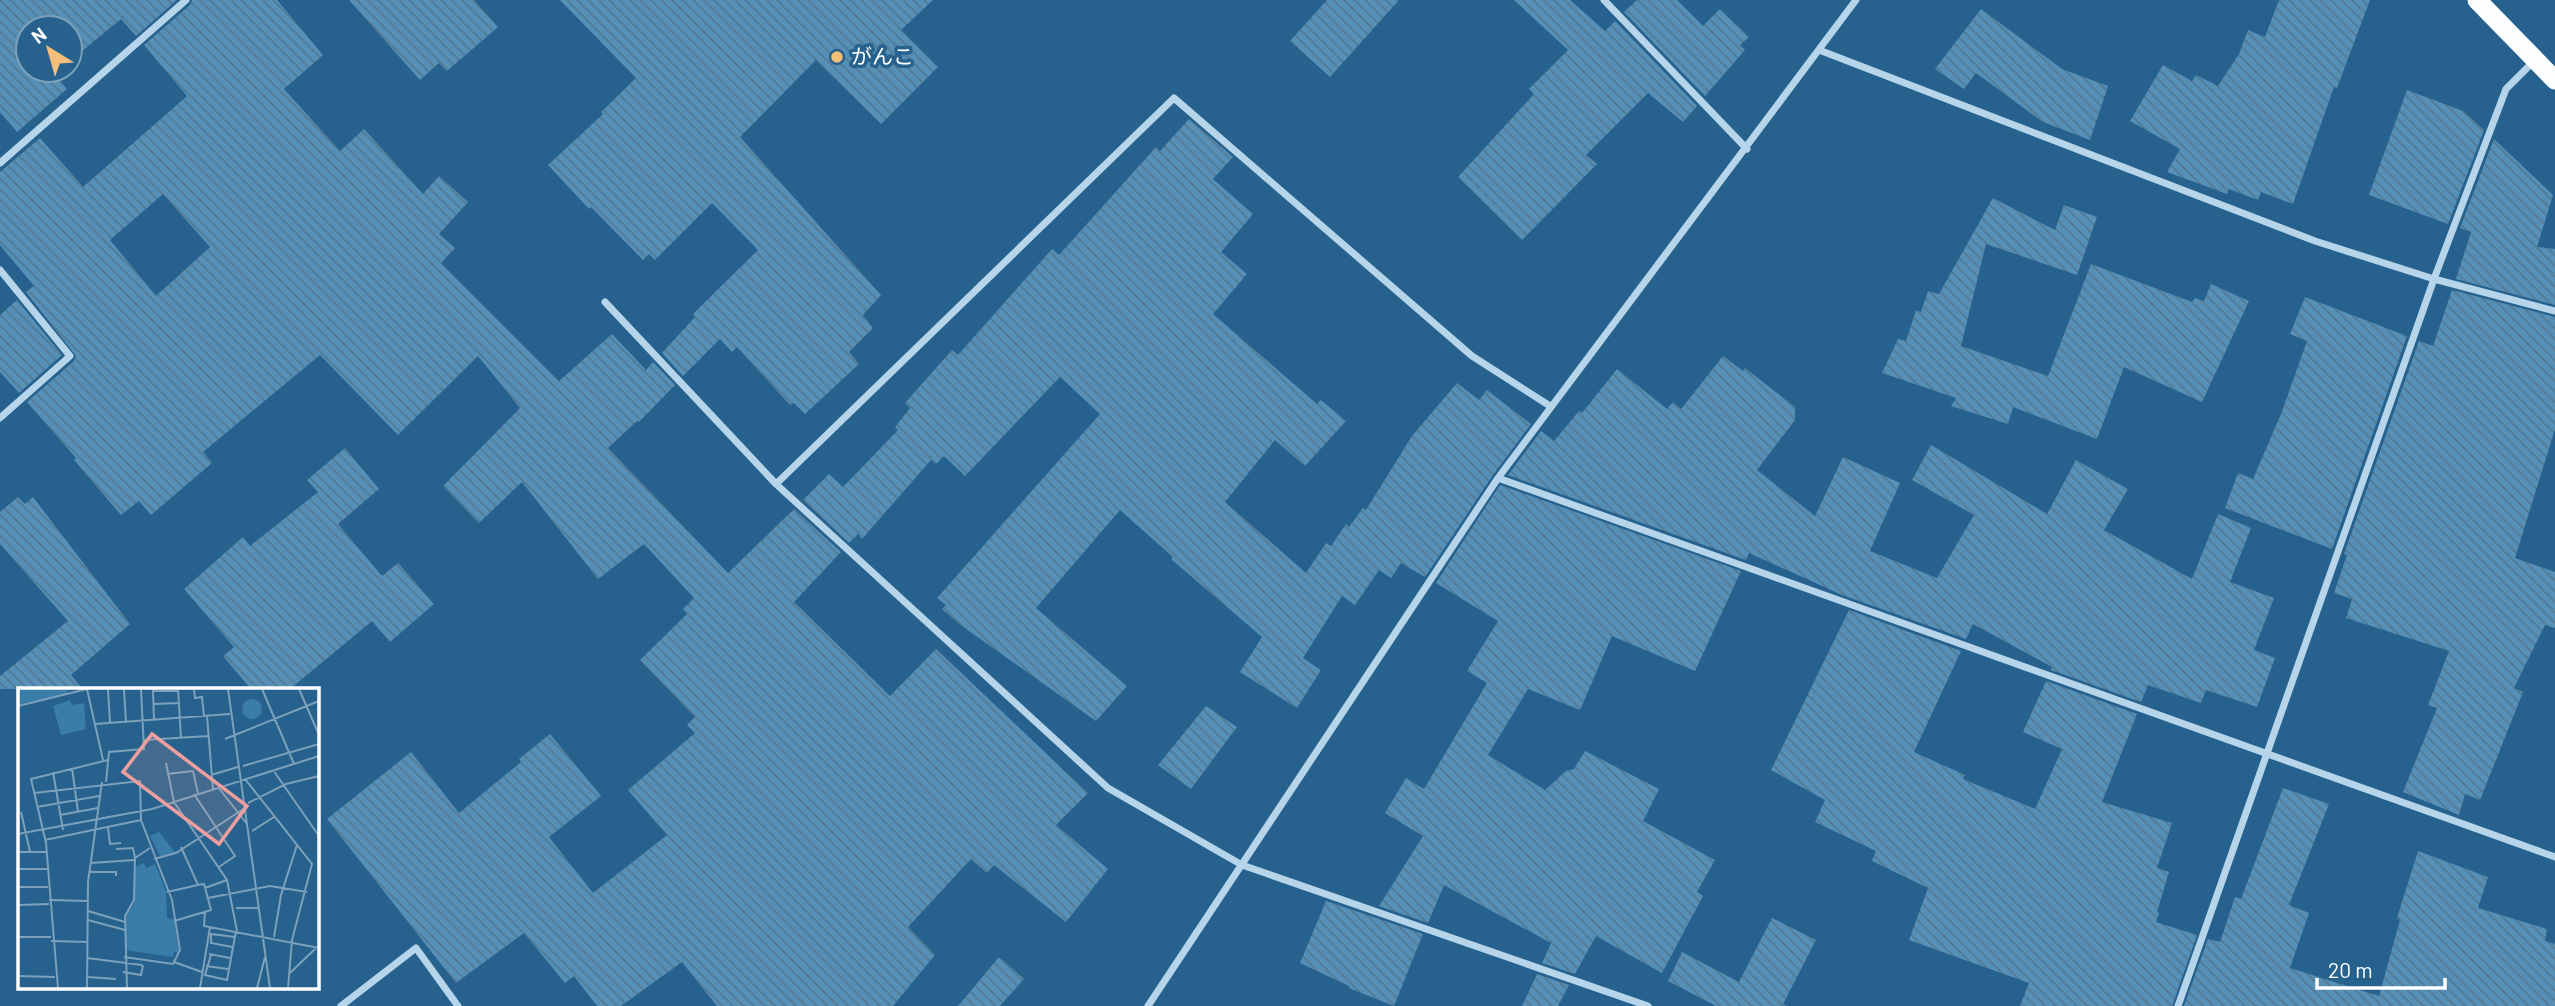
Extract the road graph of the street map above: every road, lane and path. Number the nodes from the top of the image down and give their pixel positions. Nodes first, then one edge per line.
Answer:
1 (186, 0) edge
2 (1604, 0) edge
3 (1856, 0) edge
4 (2477, 0) edge
5 (1819, 50) junction
6 (2535, 60) junction
7 (2555, 80) edge
8 (1747, 149) junction
9 (0, 163) edge
10 (0, 270) edge
11 (2434, 279) junction
12 (605, 302) dead end
13 (2555, 311) edge
14 (1550, 407) junction
15 (0, 418) edge
16 (1498, 478) junction
17 (776, 484) junction
18 (2265, 753) junction
19 (2555, 857) edge
20 (1241, 865) junction
21 (341, 1006) edge
22 (458, 1006) edge
23 (1148, 1006) edge
24 (1648, 1006) edge
25 (2178, 1006) edge

1 - 9 street
2 - 8 street
3 - 5 street
4 - 6 highway
5 - 8 street
5 - 11 street
6 - 7 highway
6 - 11 street
8 - 14 street
10 - 15 street
11 - 13 street
11 - 18 street
12 - 17 street
14 - 16 street
14 - 17 street
16 - 18 street
16 - 20 street
17 - 20 street
18 - 19 street
18 - 25 street
20 - 23 street
20 - 24 street
21 - 22 street

